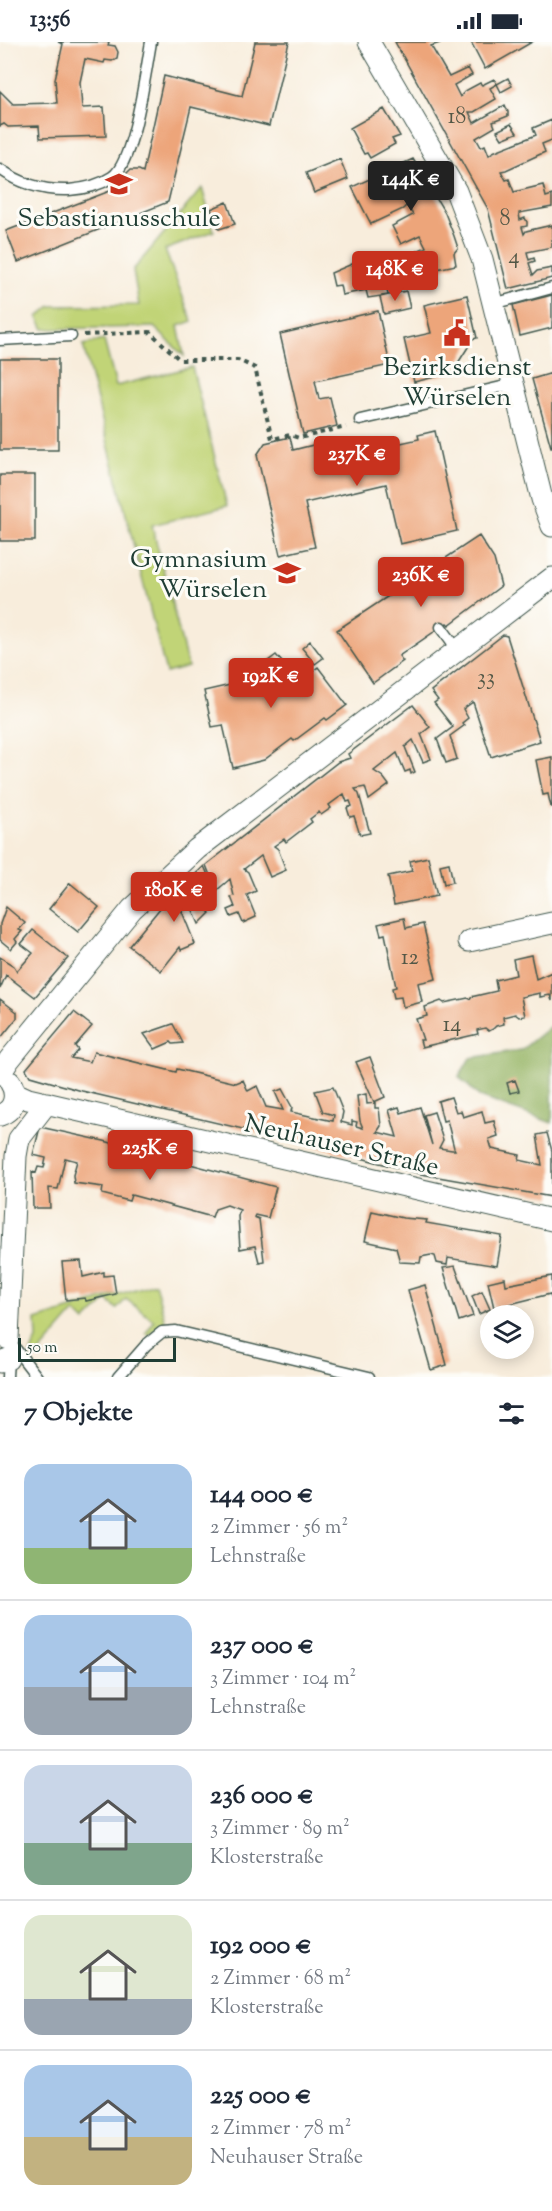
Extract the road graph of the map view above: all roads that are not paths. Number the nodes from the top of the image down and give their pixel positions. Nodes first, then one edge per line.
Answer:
1 (151, 42) edge
2 (369, 42) edge
3 (0, 169) edge
4 (552, 288) edge
5 (493, 304) junction
6 (71, 336) road end
7 (0, 340) edge
8 (514, 384) junction
9 (360, 420) road end
10 (552, 526) edge
11 (552, 578) edge
12 (441, 627) dead end
13 (458, 650) junction
14 (552, 923) edge
15 (469, 940) dead end
16 (0, 1074) edge
17 (15, 1093) junction
18 (47, 1103) junction
19 (3, 1114) edge
20 (19, 1138) junction
21 (552, 1220) edge
22 (5, 1356) edge
23 (37, 1377) edge
24 (118, 1377) edge
25 (369, 1377) edge

1 - 3 lane
2 - 5 street
4 - 5 lane
5 - 8 street
6 - 7 lane
8 - 9 lane
8 - 10 street
11 - 13 street
12 - 13 lane
13 - 16 street
14 - 15 street
16 - 17 street
17 - 18 street, Neuhauser Straße
17 - 19 street
18 - 20 street
18 - 21 street, Neuhauser Straße
19 - 20 street
20 - 22 street
22 - 23 lane
24 - 25 lane

